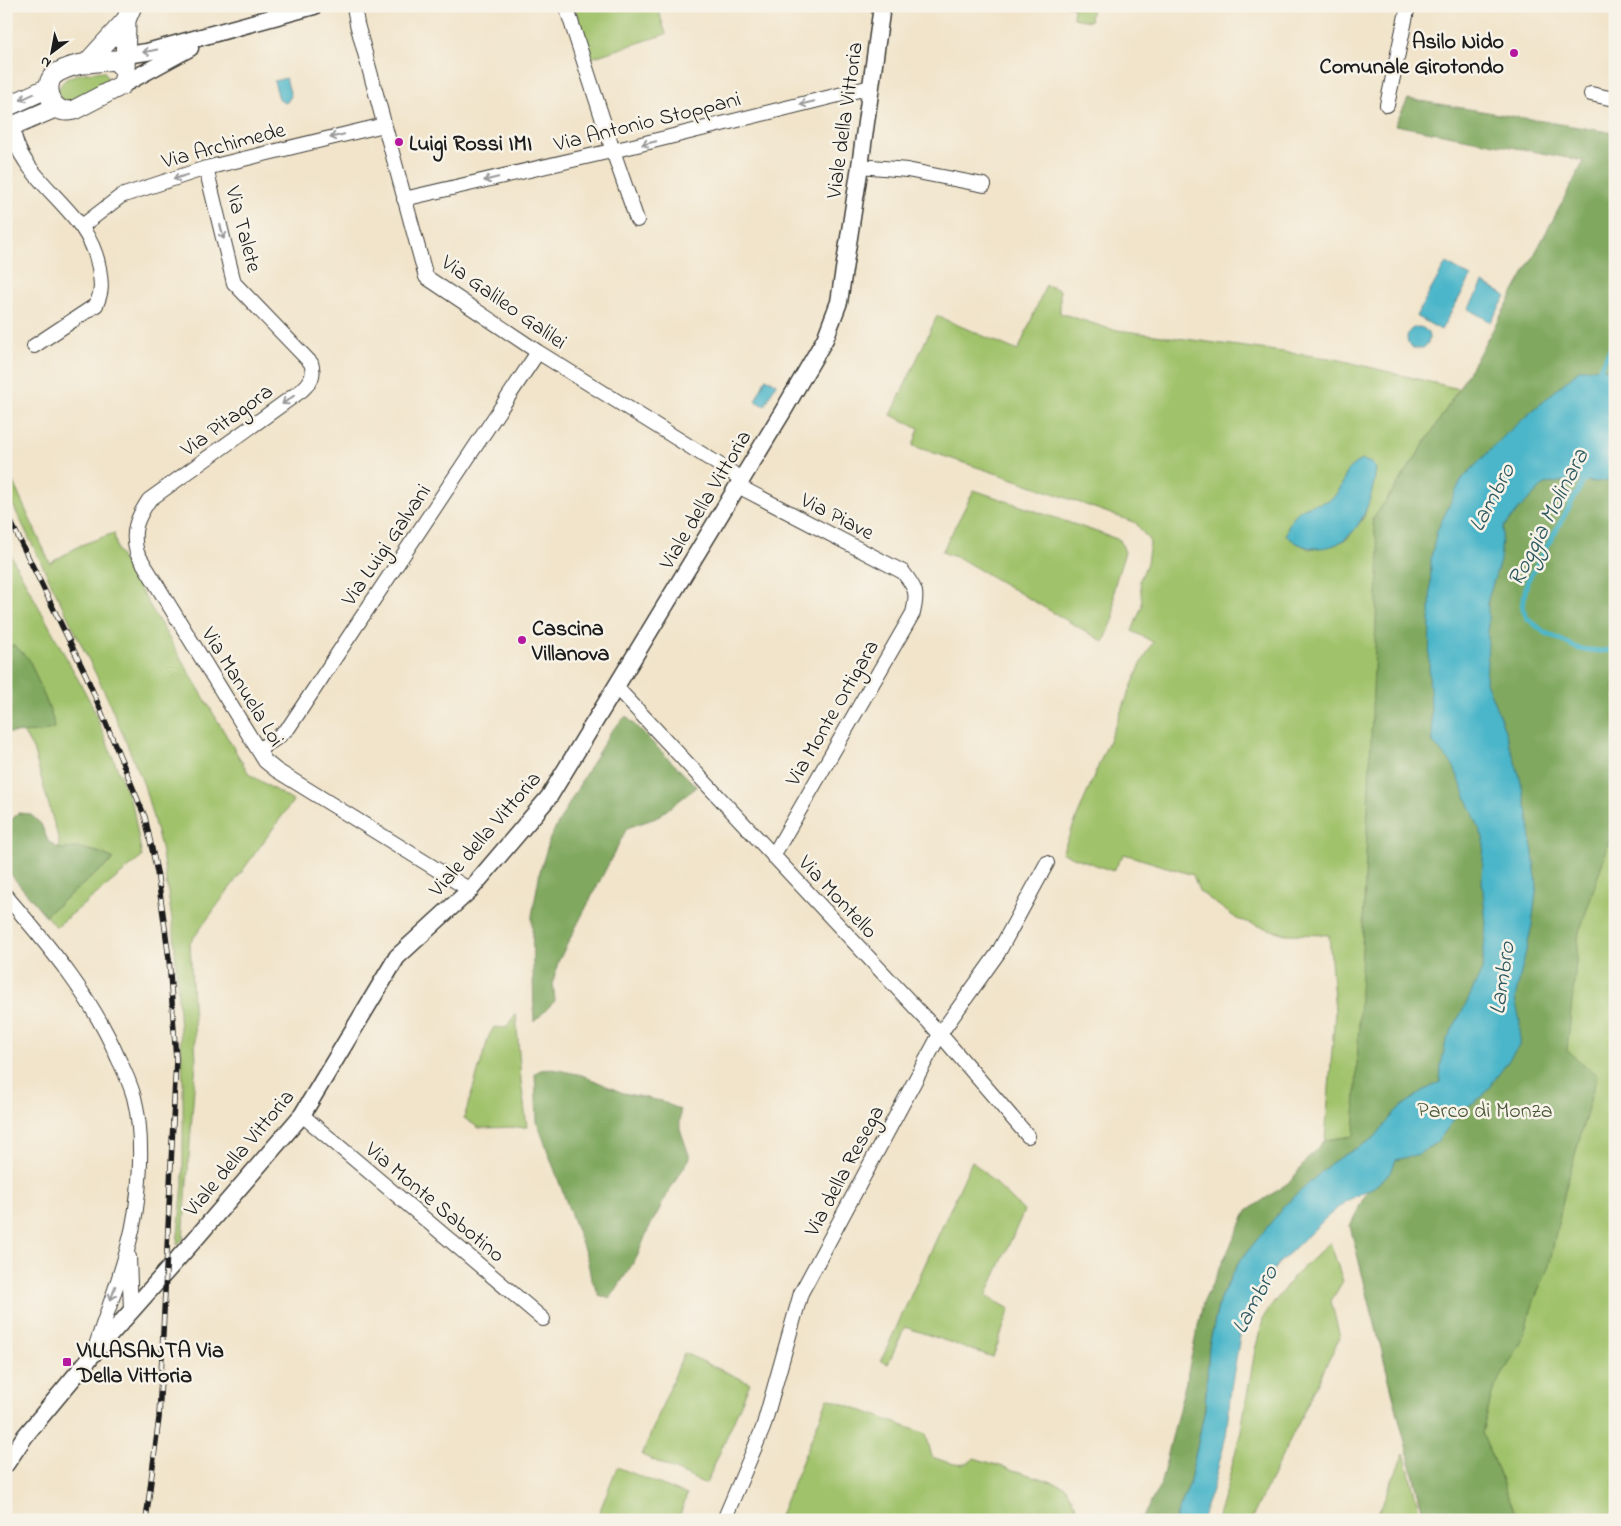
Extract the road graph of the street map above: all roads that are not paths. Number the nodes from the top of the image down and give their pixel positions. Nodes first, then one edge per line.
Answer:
1 (314, 6) edge
2 (354, 6) edge
3 (566, 6) edge
4 (882, 6) edge
5 (1408, 6) edge
6 (129, 13) edge
7 (215, 34) junction
8 (86, 64) junction
9 (121, 67) junction
10 (871, 87) junction
11 (48, 88) junction
12 (1591, 94) dead end
13 (1615, 97) edge
14 (1387, 105) dead end
15 (57, 107) junction
16 (8, 119) edge
17 (384, 125) junction
18 (613, 151) junction
19 (860, 166) junction
20 (206, 168) junction
21 (984, 185) dead end
22 (404, 199) junction
23 (637, 220) dead end
24 (82, 226) junction
25 (34, 346) dead end
26 (538, 352) junction
27 (311, 363) joint
28 (740, 482) junction
29 (149, 500) joint
30 (915, 587) joint
31 (616, 687) junction
32 (258, 750) junction
33 (773, 856) junction
34 (1047, 863) dead end
35 (470, 890) junction
36 (6, 896) edge
37 (940, 1034) junction
38 (302, 1115) junction
39 (1028, 1136) dead end
40 (128, 1247) junction
41 (131, 1311) junction
42 (543, 1319) dead end
43 (94, 1353) junction
44 (6, 1464) edge
45 (724, 1520) edge

1 - 7 street
2 - 17 street, Via Galileo Galilei
3 - 18 street
4 - 10 street, Viale della Vittoria
5 - 14 street
6 - 8 main road
6 - 9 main road
7 - 9 street
7 -> 9 street
8 - 9 main road
8 - 11 main road
9 - 15 main road
10 -> 18 street, Via Antonio Stoppani
10 - 19 street, Viale della Vittoria
11 - 15 main road
11 -> 16 main road
12 - 13 street
15 - 16 main road
16 - 24 street
17 -> 20 street, Via Archimede
17 - 22 street, Via Galileo Galilei
18 -> 22 street, Via Antonio Stoppani
18 - 23 street
19 - 21 street
19 - 28 street, Viale della Vittoria
20 -> 24 street, Via Archimede
20 -> 27 street, Via Talete
22 - 26 street, Via Galileo Galilei
24 - 25 street
26 - 28 street, Via Galileo Galilei
26 - 32 street, Via Luigi Galvani
27 -> 29 street, Via Pitagora
28 - 30 street, Via Piave
28 - 31 street, Viale della Vittoria
29 - 32 street, Via Manuela Loi
30 - 33 street, Via Monte Ortigara
31 - 33 street, Via Montello
31 - 35 street, Viale della Vittoria
32 - 35 street, Via Manuela Loi
33 - 37 street, Via Montello
34 - 37 street, Via della Resega
35 - 38 street, Viale della Vittoria
36 - 40 street
37 - 39 street, Via Montello
37 - 45 street, Via della Resega
38 - 41 street, Viale della Vittoria
38 - 42 street, Via Monte Sabotino
40 - 41 street
40 -> 43 street
41 - 43 street, Viale della Vittoria
43 - 44 street, Viale della Vittoria

